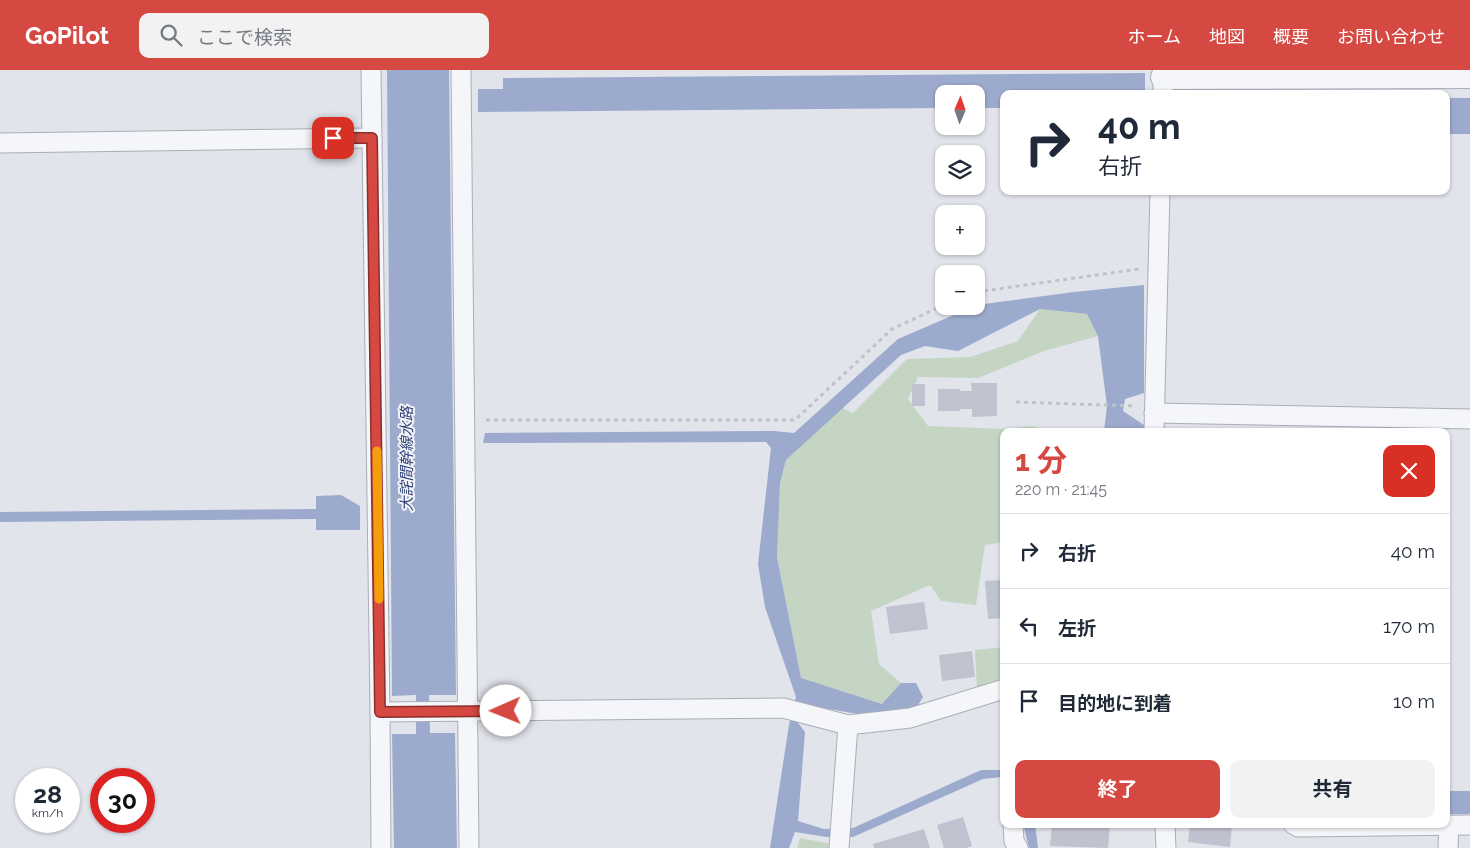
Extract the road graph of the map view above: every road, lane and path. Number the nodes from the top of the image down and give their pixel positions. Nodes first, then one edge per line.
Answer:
1 (371, 70) edge
2 (461, 70) edge
3 (1470, 76) edge
4 (1163, 80) edge
5 (372, 138) junction
6 (0, 143) edge
7 (1160, 195) edge
8 (1158, 266) junction
9 (985, 291) edge
10 (935, 309) edge
11 (1016, 402) dead end
12 (1128, 406) dead end
13 (1470, 419) edge
14 (465, 420) junction
15 (1154, 422) edge
16 (1000, 690) edge
17 (380, 712) junction
18 (467, 712) junction
19 (848, 724) junction
20 (1450, 825) edge
21 (1470, 825) edge
22 (1165, 828) edge
23 (1449, 828) edge
24 (839, 846) edge
25 (381, 848) edge
26 (468, 848) edge
27 (1166, 848) edge
28 (1448, 848) edge

1 - 5 street
2 - 14 street
3 - 4 street
5 - 6 street
5 - 17 street
7 - 8 street
8 - 9 path
8 - 15 street
10 - 14 path
11 - 12 path
13 - 15 street
14 - 18 street
16 - 19 street
17 - 18 street
17 - 25 street
18 - 19 street
18 - 26 street
19 - 24 street
20 - 21 street
22 - 27 street
23 - 28 street

